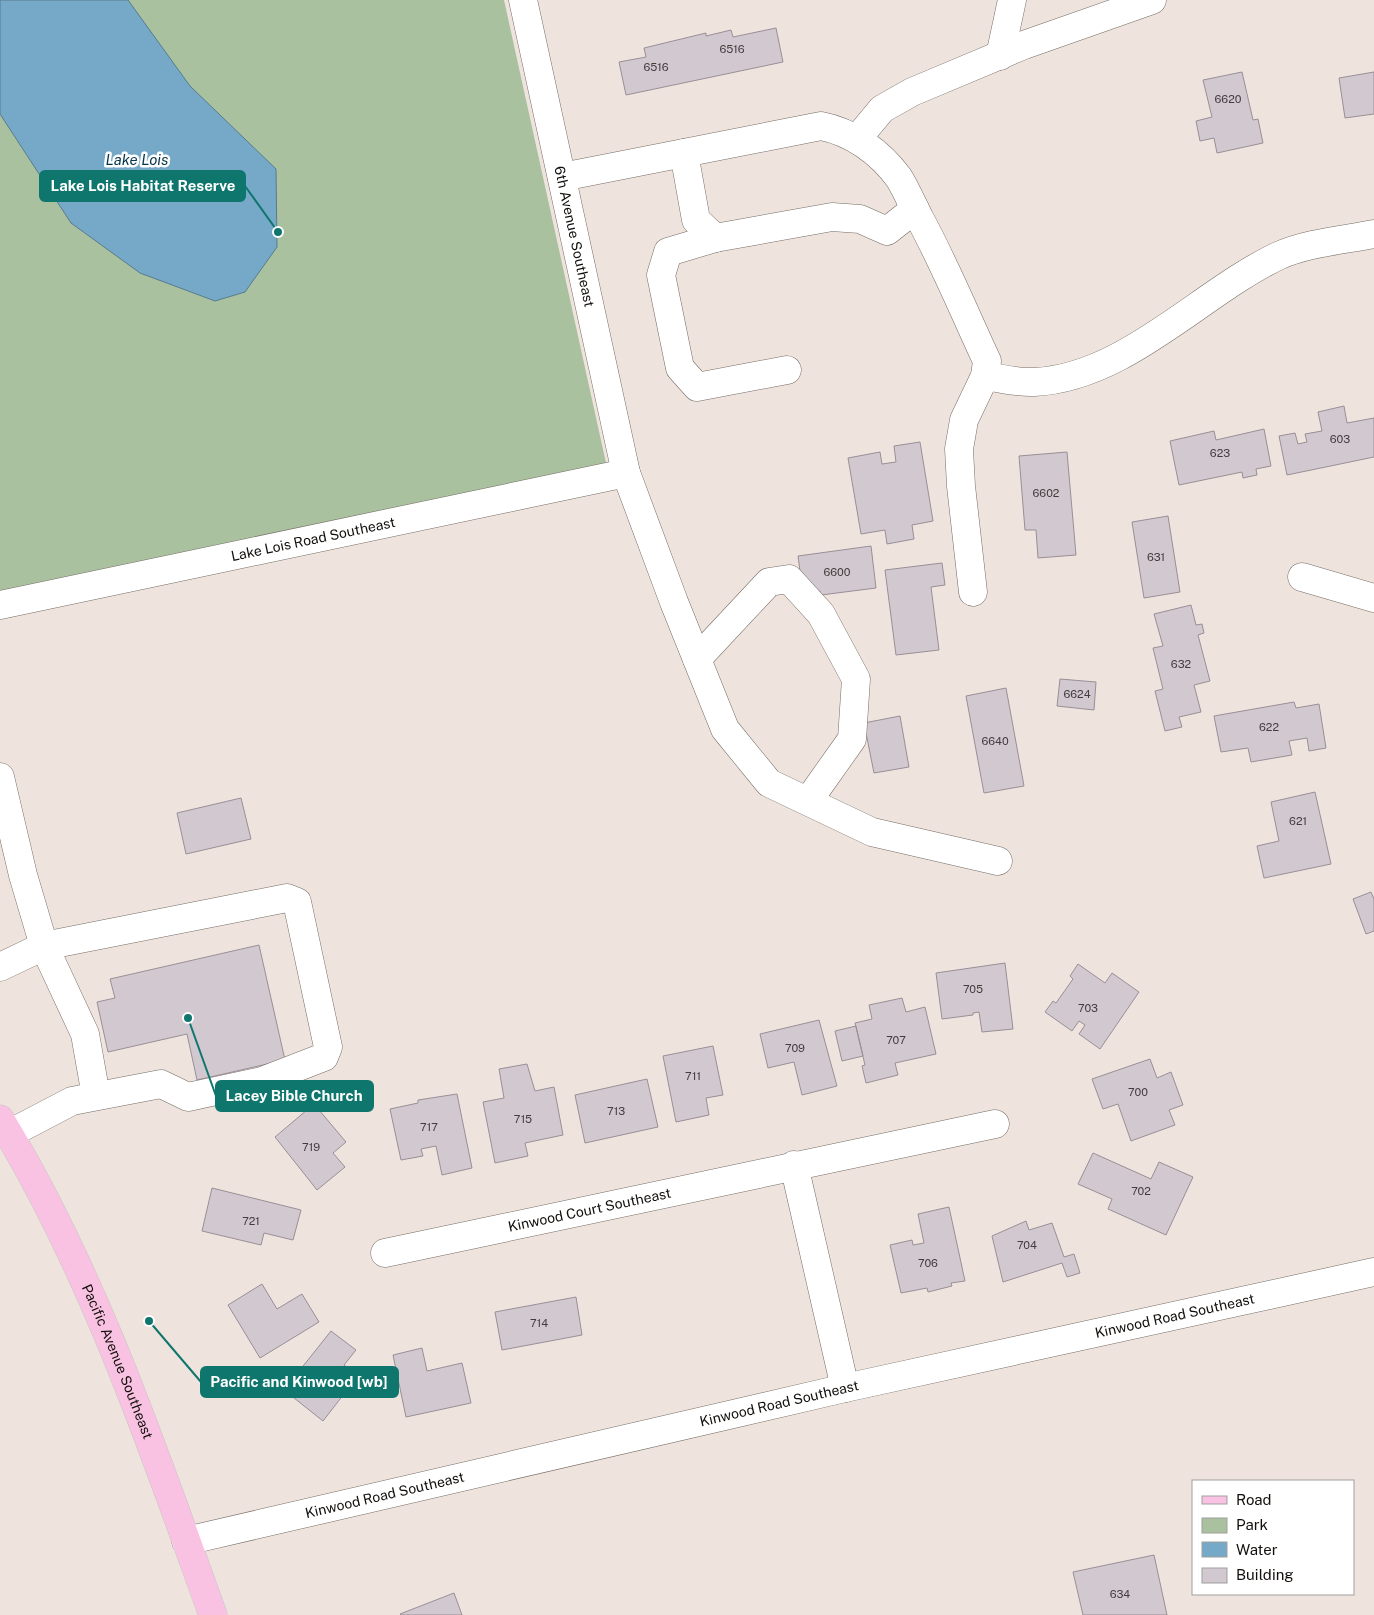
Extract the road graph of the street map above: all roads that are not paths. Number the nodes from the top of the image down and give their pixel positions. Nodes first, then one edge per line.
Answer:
1 (523, 0) edge
2 (1012, 0) edge
3 (1152, 0) edge
4 (1000, 56) junction
5 (857, 139) junction
6 (684, 153) junction
7 (562, 177) junction
8 (915, 209) junction
9 (1374, 234) edge
10 (715, 238) junction
11 (787, 370) dead end
12 (985, 376) junction
13 (626, 473) junction
14 (1302, 577) dead end
15 (974, 592) dead end
16 (1374, 598) edge
17 (0, 606) edge
18 (697, 659) junction
19 (0, 777) edge
20 (808, 801) junction
21 (998, 860) dead end
22 (44, 946) junction
23 (0, 967) edge
24 (96, 1096) junction
25 (995, 1124) dead end
26 (5, 1127) edge
27 (794, 1165) junction
28 (385, 1253) dead end
29 (1374, 1272) edge
30 (845, 1388) junction
31 (186, 1541) junction
32 (213, 1615) edge

1 - 7 street, 6th Avenue Southeast
2 - 4 street
3 - 4 street
4 - 5 street
5 - 6 street
5 - 8 street
6 - 7 street
6 - 10 street
7 - 13 street, 6th Avenue Southeast
8 - 10 street
8 - 12 street
9 - 12 street
10 - 11 street
12 - 15 street
13 - 17 street, Lake Lois Road Southeast
13 - 18 street, 6th Avenue Southeast
14 - 16 street
18 - 20 street, 6th Avenue Southeast
18 - 20 street
19 - 22 street
20 - 21 street, 6th Avenue Southeast
22 - 23 street
22 - 24 street
22 - 24 street
24 - 26 street
25 - 27 street, Kinwood Court Southeast
26 - 31 main road, Pacific Avenue Southeast
27 - 28 street, Kinwood Court Southeast
27 - 30 street
29 - 30 street, Kinwood Road Southeast
30 - 31 street, Kinwood Road Southeast
31 - 32 main road, Pacific Avenue Southeast

